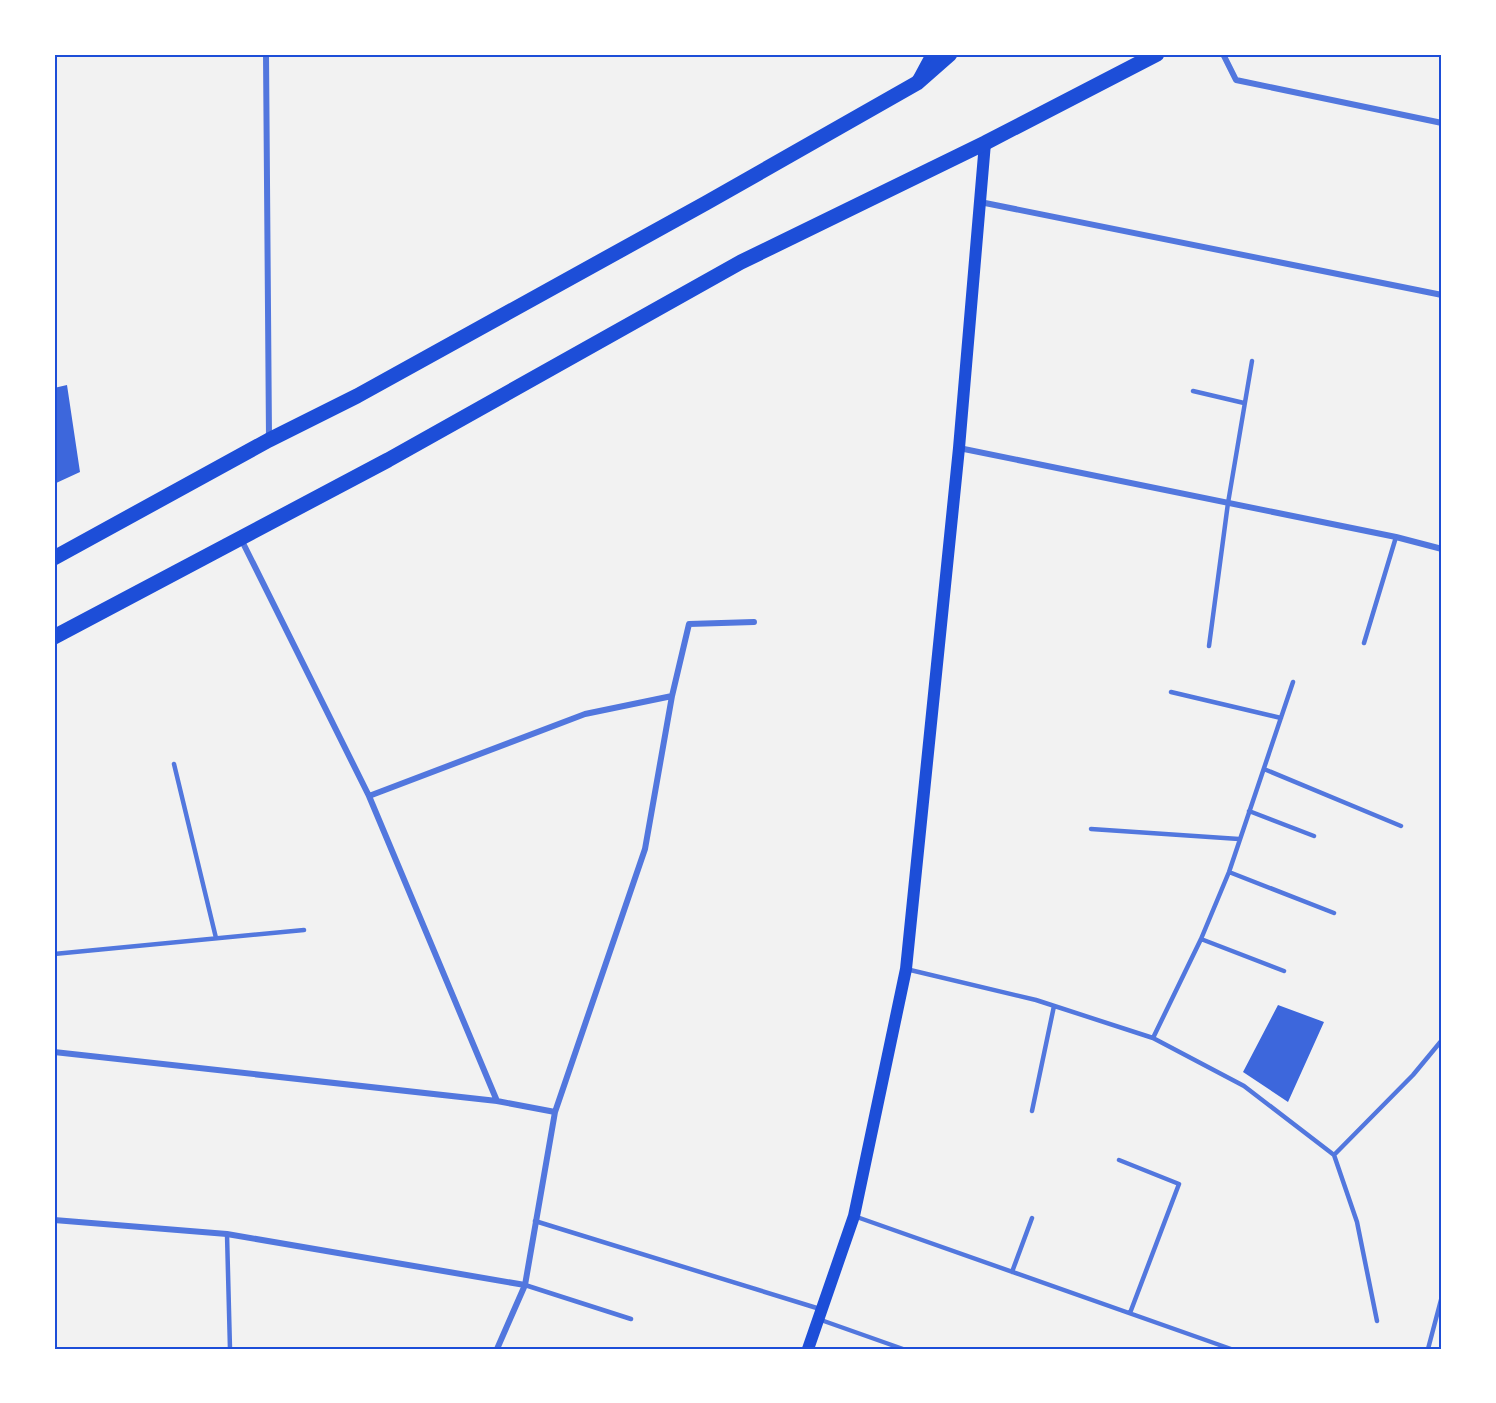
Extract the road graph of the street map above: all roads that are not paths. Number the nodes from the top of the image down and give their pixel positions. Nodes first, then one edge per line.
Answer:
1 (266, 54) edge
2 (932, 54) edge
3 (950, 54) edge
4 (1157, 54) edge
5 (1223, 54) edge
6 (917, 82) junction
7 (1442, 123) edge
8 (985, 143) junction
9 (980, 202) junction
10 (1442, 295) edge
11 (1252, 361) dead end
12 (1193, 391) dead end
13 (1244, 403) junction
14 (269, 440) junction
15 (959, 447) junction
16 (1228, 503) junction
17 (1396, 537) junction
18 (240, 538) junction
19 (1442, 549) edge
20 (54, 558) edge
21 (754, 622) dead end
22 (54, 637) edge
23 (1364, 643) dead end
24 (1209, 646) dead end
25 (1293, 682) dead end
26 (1170, 692) dead end
27 (672, 696) junction
28 (1281, 718) junction
29 (174, 764) dead end
30 (1264, 769) junction
31 (369, 796) junction
32 (1249, 811) junction
33 (1401, 826) dead end
34 (1091, 829) dead end
35 (1314, 836) dead end
36 (1239, 839) junction
37 (1229, 872) junction
38 (1334, 913) dead end
39 (304, 930) dead end
40 (216, 939) junction
41 (1201, 939) junction
42 (54, 954) edge
43 (906, 969) junction
44 (1284, 971) dead end
45 (1054, 1006) junction
46 (1154, 1038) junction
47 (1442, 1040) edge
48 (54, 1053) edge
49 (497, 1101) junction
50 (1032, 1111) dead end
51 (555, 1112) junction
52 (1334, 1155) junction
53 (1119, 1160) dead end
54 (854, 1216) junction
55 (1032, 1218) dead end
56 (54, 1220) edge
57 (536, 1221) junction
58 (227, 1234) junction
59 (1012, 1272) junction
60 (525, 1285) junction
61 (1442, 1296) edge
62 (1130, 1313) junction
63 (821, 1315) junction
64 (631, 1319) dead end
65 (1377, 1321) dead end
66 (1225, 1348) edge
67 (230, 1349) edge
68 (497, 1349) edge
69 (808, 1349) edge
70 (903, 1349) edge
71 (1231, 1349) edge
72 (1428, 1349) edge

1 - 14 street
2 - 6 main road
3 - 6 main road
4 - 8 main road
5 - 7 street
6 - 14 main road
8 - 9 main road
8 - 18 main road
9 - 10 street
9 - 15 main road
11 - 13 lane
12 - 13 lane
13 - 16 lane
14 - 20 main road
15 - 16 street
15 - 43 main road
16 - 17 street
16 - 24 lane
17 - 19 street
17 - 23 lane
18 - 22 main road
18 - 31 street
21 - 27 street
25 - 28 lane
26 - 28 lane
27 - 31 street
27 - 51 street
28 - 30 lane
29 - 40 lane
30 - 32 lane
30 - 33 lane
31 - 49 street
32 - 35 lane
32 - 36 lane
34 - 36 lane
36 - 37 lane
37 - 38 lane
37 - 41 lane
39 - 40 lane
40 - 42 lane
41 - 44 lane
41 - 46 lane
43 - 45 lane
43 - 54 main road
45 - 46 lane
45 - 50 lane
46 - 52 lane
47 - 52 lane
48 - 49 street
49 - 51 street
51 - 57 street
52 - 65 lane
53 - 62 lane
54 - 59 lane
54 - 63 main road
55 - 59 lane
56 - 58 street
57 - 60 street
57 - 63 lane
58 - 60 street
58 - 67 lane
59 - 62 lane
60 - 64 lane
60 - 68 street
61 - 72 lane
62 - 66 lane
63 - 69 main road
63 - 70 lane
66 - 71 lane

